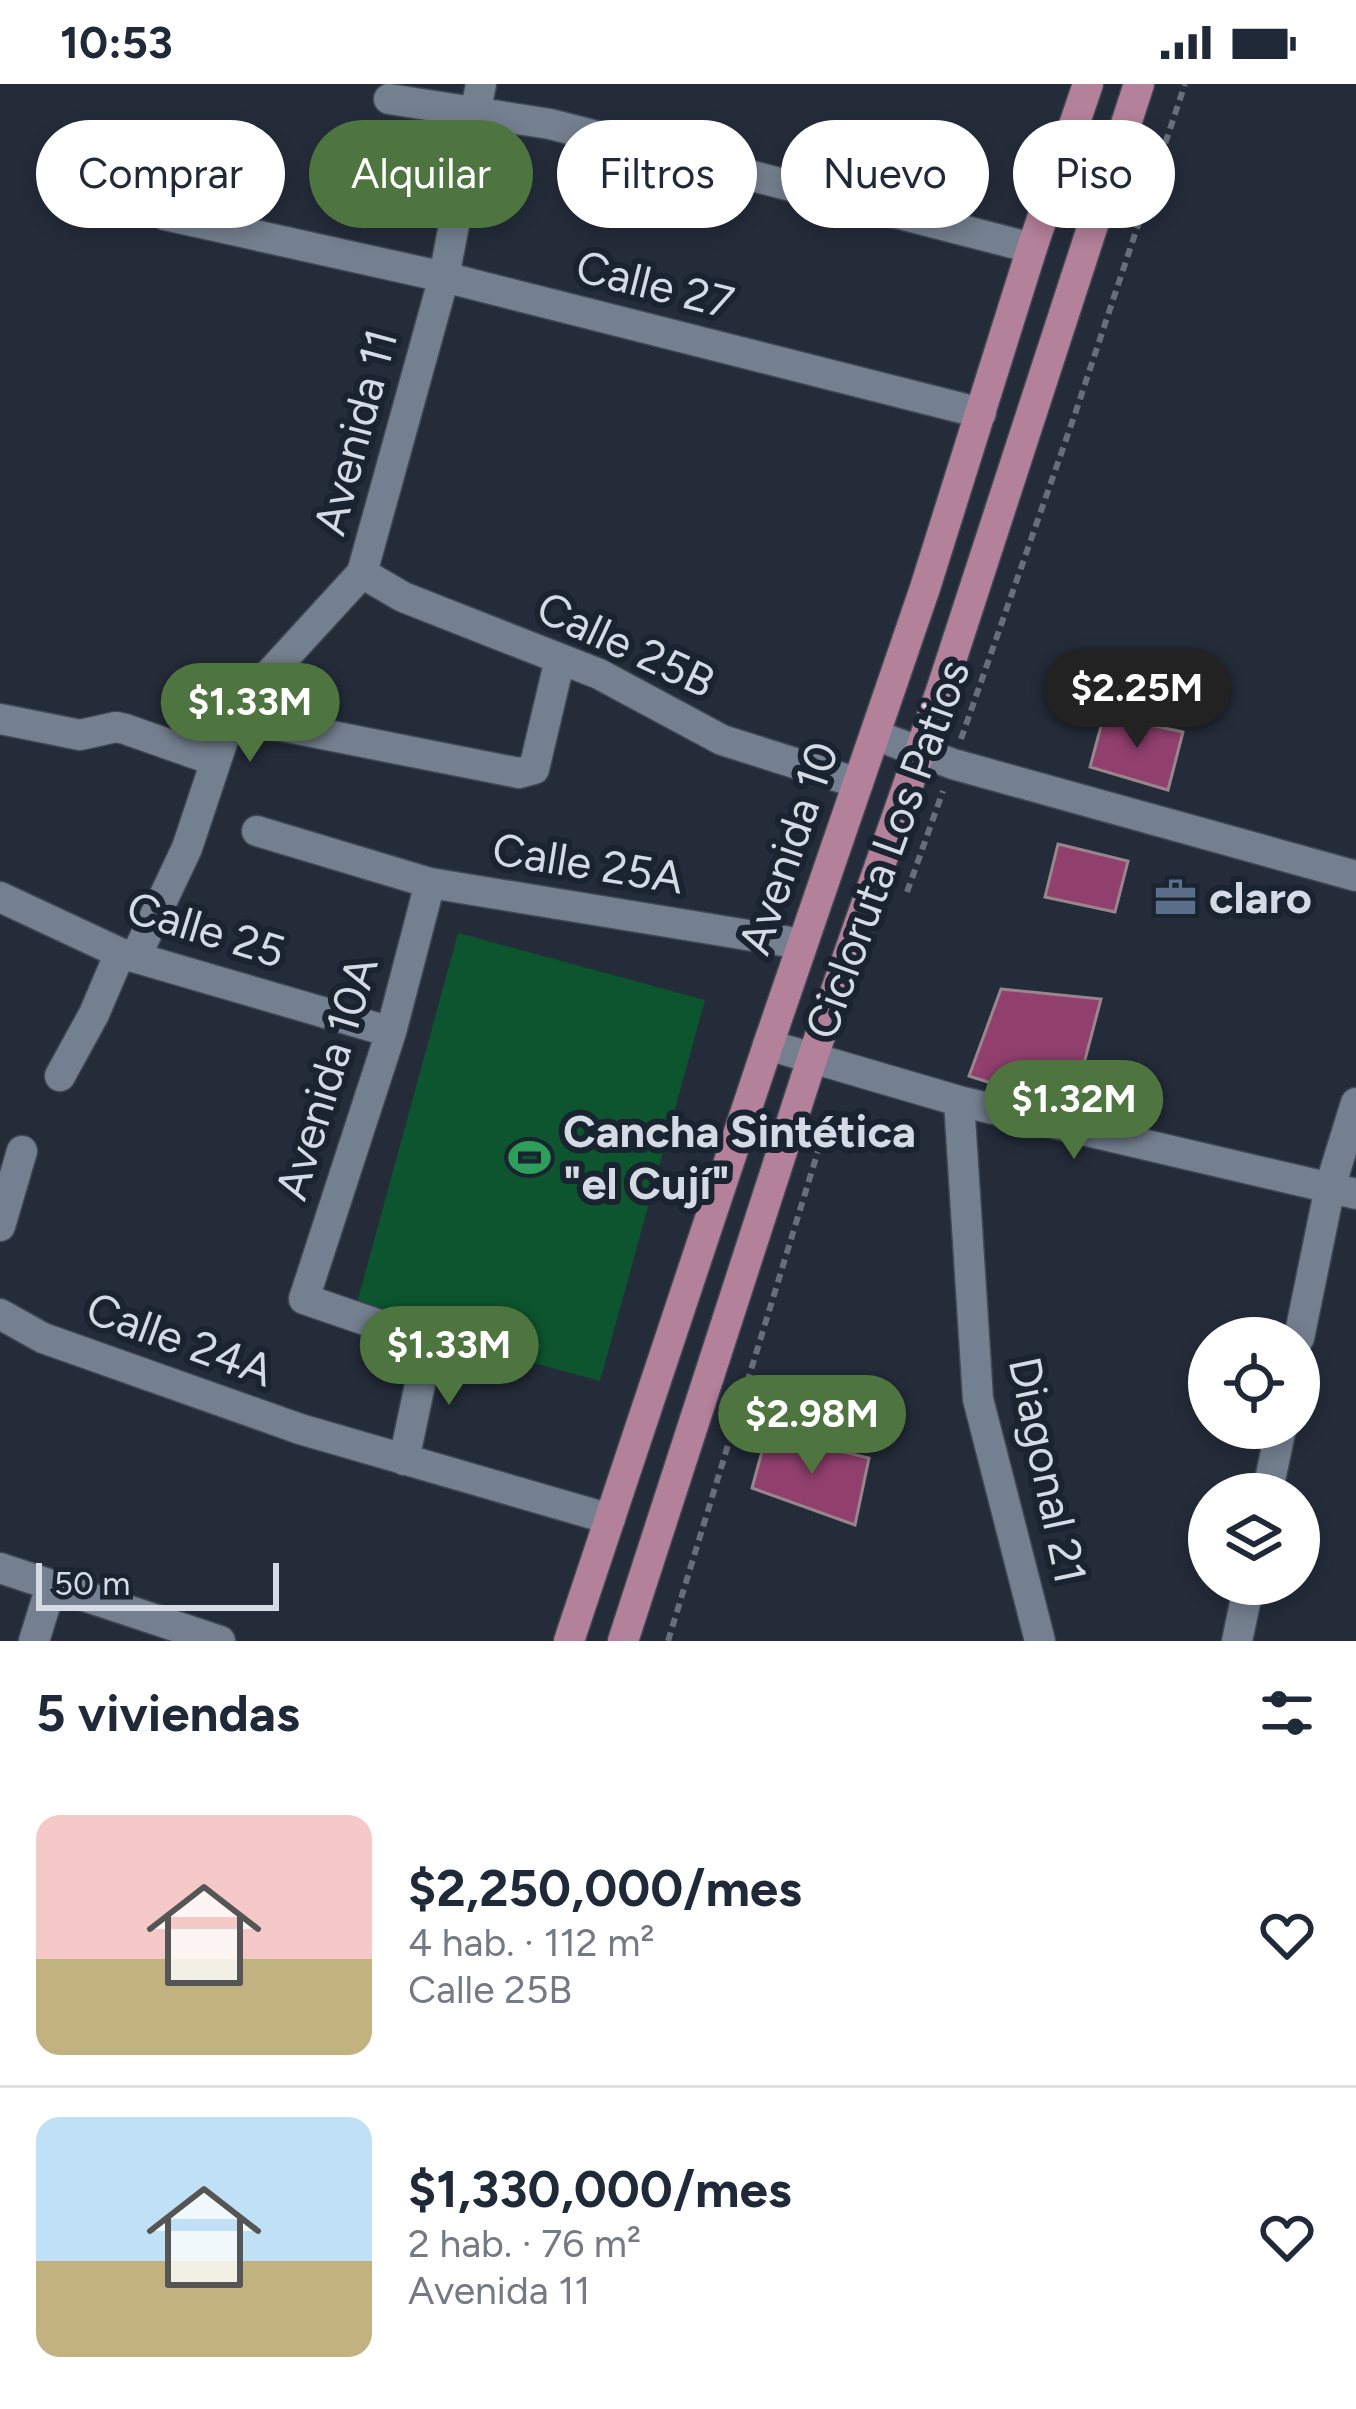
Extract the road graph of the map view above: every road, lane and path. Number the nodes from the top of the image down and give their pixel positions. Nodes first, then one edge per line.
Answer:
1 (1088, 84) edge
2 (1139, 84) edge
3 (1185, 84) edge
4 (477, 97) edge
5 (388, 99) dead end
6 (224, 228) edge
7 (1032, 248) junction
8 (444, 277) junction
9 (981, 413) junction
10 (362, 573) junction
11 (560, 659) junction
12 (231, 716) junction
13 (0, 719) edge
14 (875, 735) junction
15 (920, 752) junction
16 (216, 761) junction
17 (953, 764) junction
18 (858, 783) junction
19 (257, 831) dead end
20 (1356, 876) edge
21 (430, 883) junction
22 (906, 895) dead end
23 (0, 897) edge
24 (802, 944) junction
25 (128, 954) junction
26 (391, 1032) junction
27 (768, 1045) junction
28 (812, 1059) junction
29 (844, 1069) junction
30 (60, 1076) dead end
31 (958, 1101) junction
32 (1356, 1103) edge
33 (22, 1150) dead end
34 (1343, 1191) edge
35 (0, 1226) edge
36 (1306, 1317) edge
37 (9, 1323) edge
38 (404, 1460) junction
39 (610, 1519) junction
40 (0, 1568) edge
41 (51, 1586) junction
42 (1245, 1605) edge
43 (34, 1641) edge
44 (220, 1641) edge
45 (569, 1641) edge
46 (622, 1641) edge
47 (668, 1641) edge
48 (1040, 1641) edge
49 (1237, 1641) edge

1 - 7 main road, Avenida 10
2 - 15 main road, Avenida 10
3 - 17 path, Cicloruta Los Patios
4 - 5 street
4 - 7 street
4 - 8 street, Avenida 11
6 - 8 street, Calle 27
7 - 9 main road, Avenida 10
8 - 9 street, Calle 27
8 - 10 street, Avenida 11
9 - 14 main road, Avenida 10
10 - 11 street, Calle 25B
10 - 12 street, Avenida 11
11 - 12 street, Calle 25A
11 - 18 street, Calle 25B
12 - 16 street, Avenida 11
13 - 16 street
14 - 15 street
14 - 18 main road, Avenida 10
15 - 17 street
15 - 28 main road, Avenida 10
16 - 25 street, Avenida 11
17 - 20 street
17 - 22 path, Cicloruta Los Patios
18 - 24 main road, Avenida 10
19 - 21 street, Calle 25A
21 - 24 street, Calle 25A
21 - 26 street, Avenida 10A
23 - 25 street, Calle 25
24 - 27 main road, Avenida 10
25 - 26 street, Calle 25
25 - 30 street, Avenida 11
26 - 38 street, Avenida 10A
27 - 28 street
27 - 39 main road, Avenida 10
28 - 29 street
28 - 46 main road, Avenida 10
29 - 31 street
29 - 47 path, Cicloruta Los Patios
31 - 34 street
31 - 48 street, Diagonal 21
32 - 34 street
33 - 35 street
34 - 36 street
37 - 38 street, Calle 24A
38 - 39 street, Calle 24A
39 - 45 main road, Avenida 10
40 - 41 street
41 - 43 street
41 - 44 street
42 - 49 street

